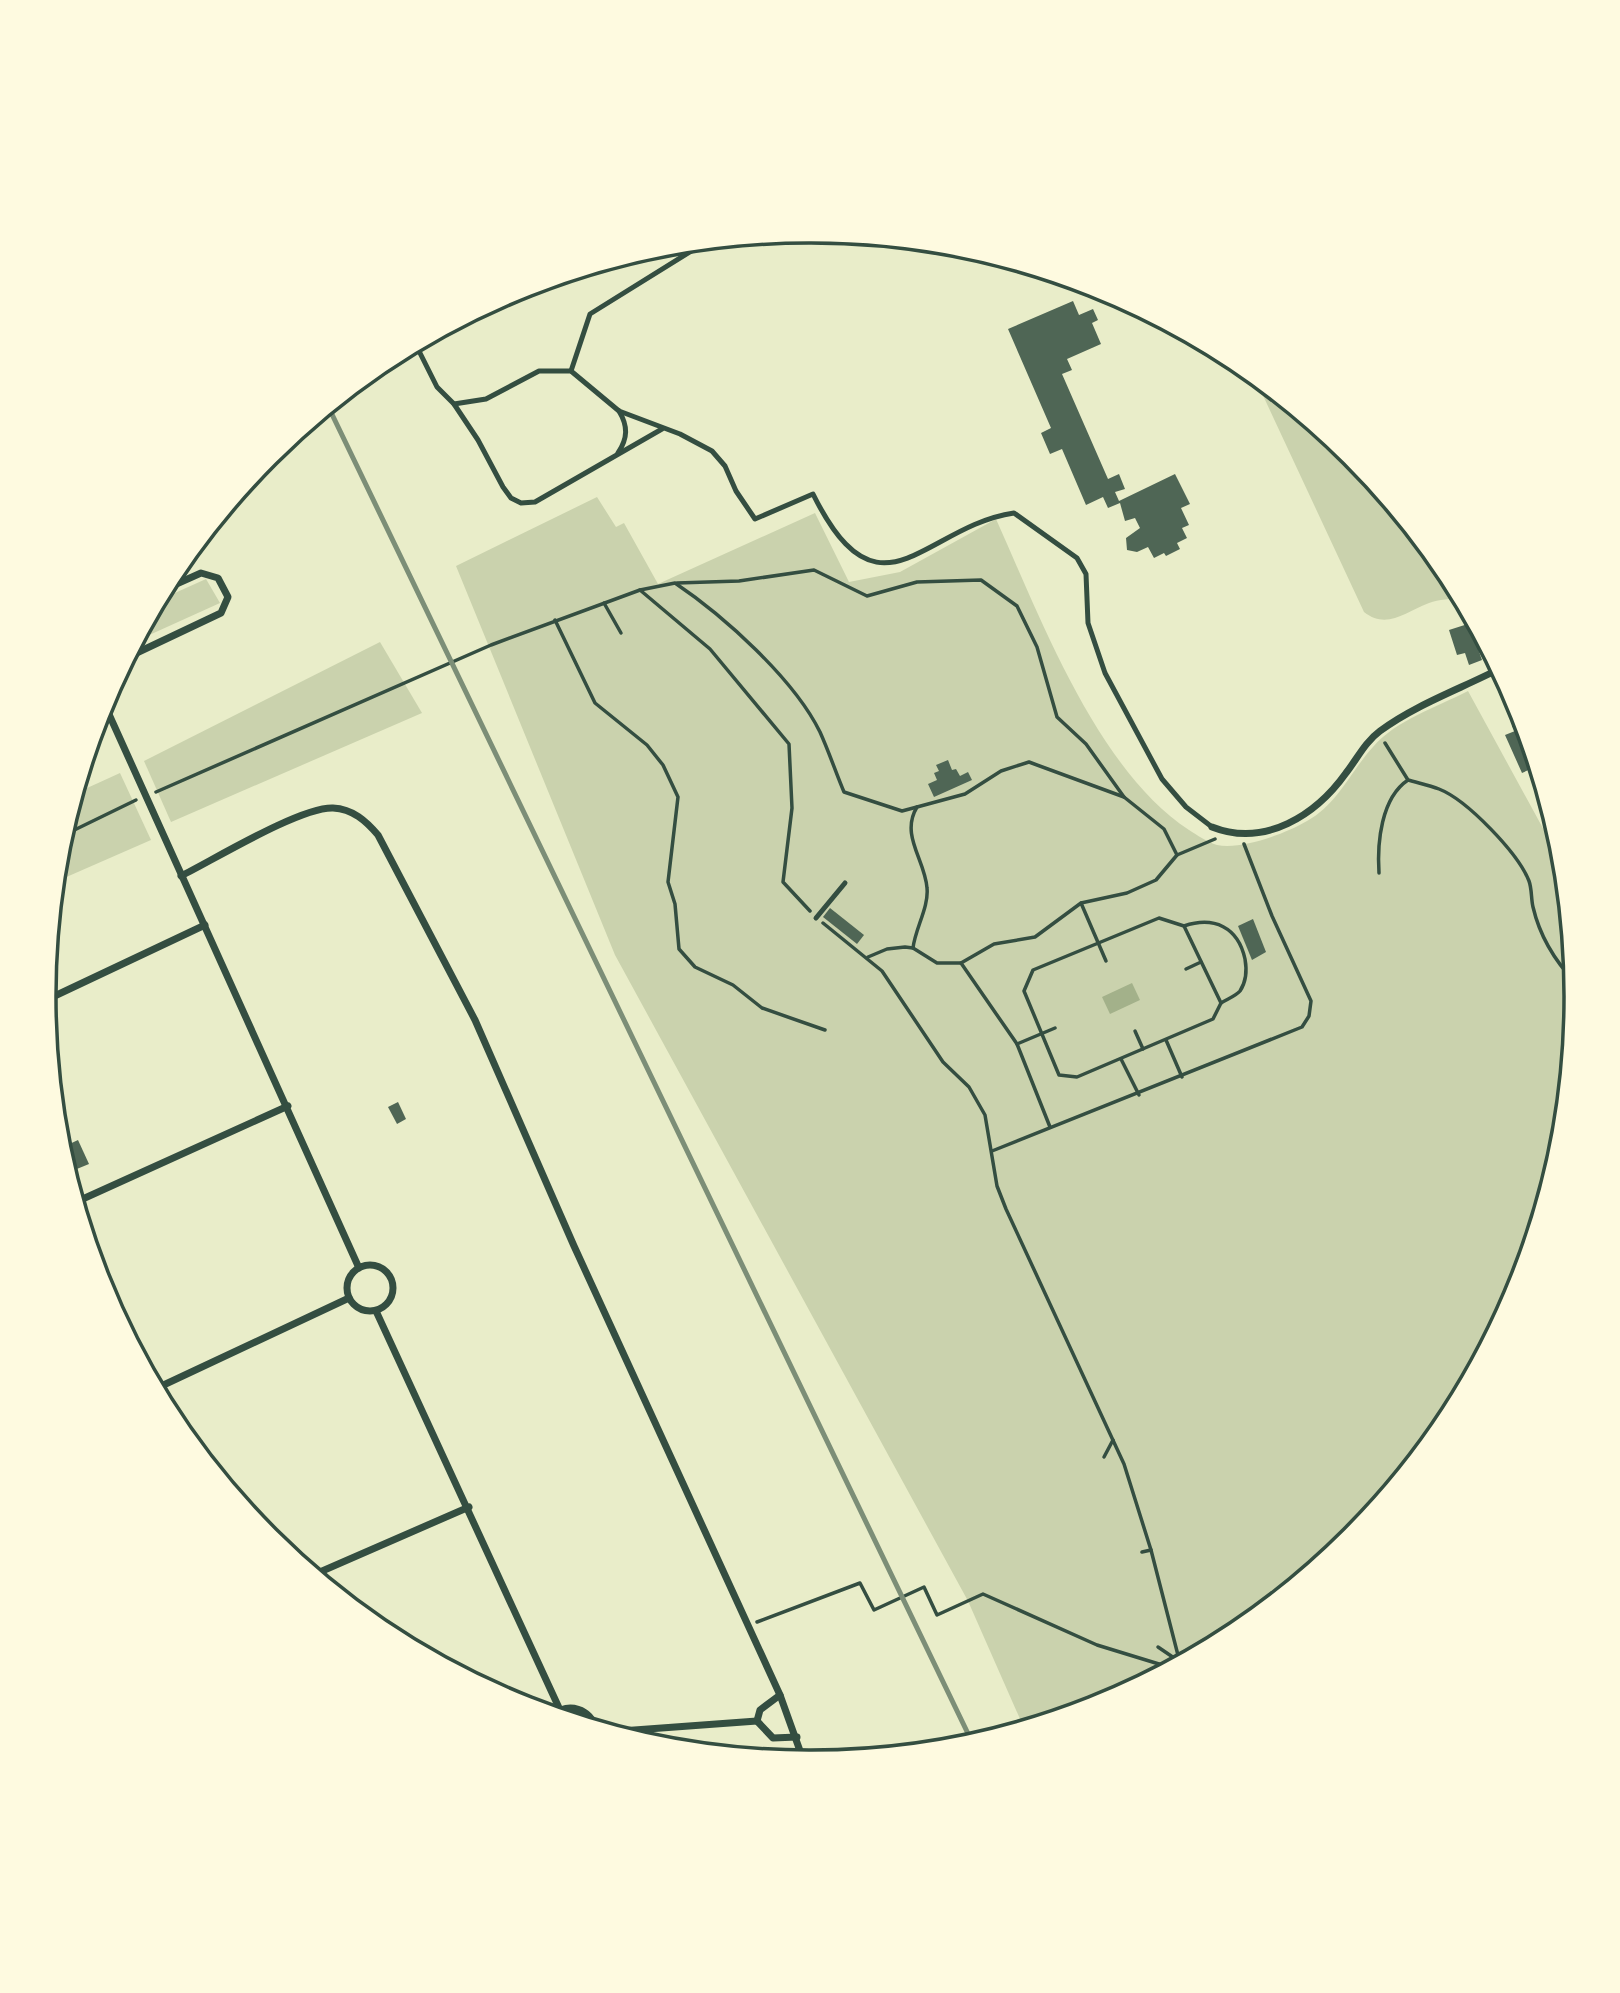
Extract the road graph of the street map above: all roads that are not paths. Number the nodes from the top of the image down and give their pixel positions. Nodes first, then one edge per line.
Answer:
1 (688, 253) edge
2 (420, 352) edge
3 (571, 372) junction
4 (454, 404) junction
5 (619, 411) junction
6 (662, 429) junction
7 (617, 455) junction
8 (180, 582) edge
9 (140, 651) edge
10 (1491, 673) edge
11 (110, 716) edge
12 (1212, 827) joint
13 (181, 876) junction
14 (845, 883) dead end
15 (816, 918) road end
16 (205, 925) junction
17 (56, 994) edge
18 (288, 1106) junction
19 (84, 1198) edge
20 (359, 1268) junction
21 (349, 1298) junction
22 (376, 1311) junction
23 (164, 1385) edge
24 (469, 1507) junction
25 (322, 1571) edge
26 (780, 1695) junction
27 (557, 1706) edge
28 (566, 1709) edge
29 (588, 1716) edge
30 (757, 1721) junction
31 (636, 1730) edge
32 (797, 1737) junction
33 (801, 1750) edge

1 - 3 lane
2 - 4 lane
3 - 4 lane
3 - 5 lane
4 - 7 lane
5 - 6 lane
5 - 7 lane
6 - 7 lane
6 - 12 lane
8 - 9 street
10 - 12 street
11 - 13 street
13 - 16 street
13 - 26 street
14 - 15 lane
16 - 17 street
16 - 18 street
18 - 19 street
18 - 20 street
20 - 21 street
20 - 22 street
21 - 22 street
21 - 23 street
22 - 24 street
24 - 25 street
24 - 27 street
26 - 30 street
26 - 32 street
28 - 29 street
30 - 31 street
30 - 32 street
32 - 33 street

